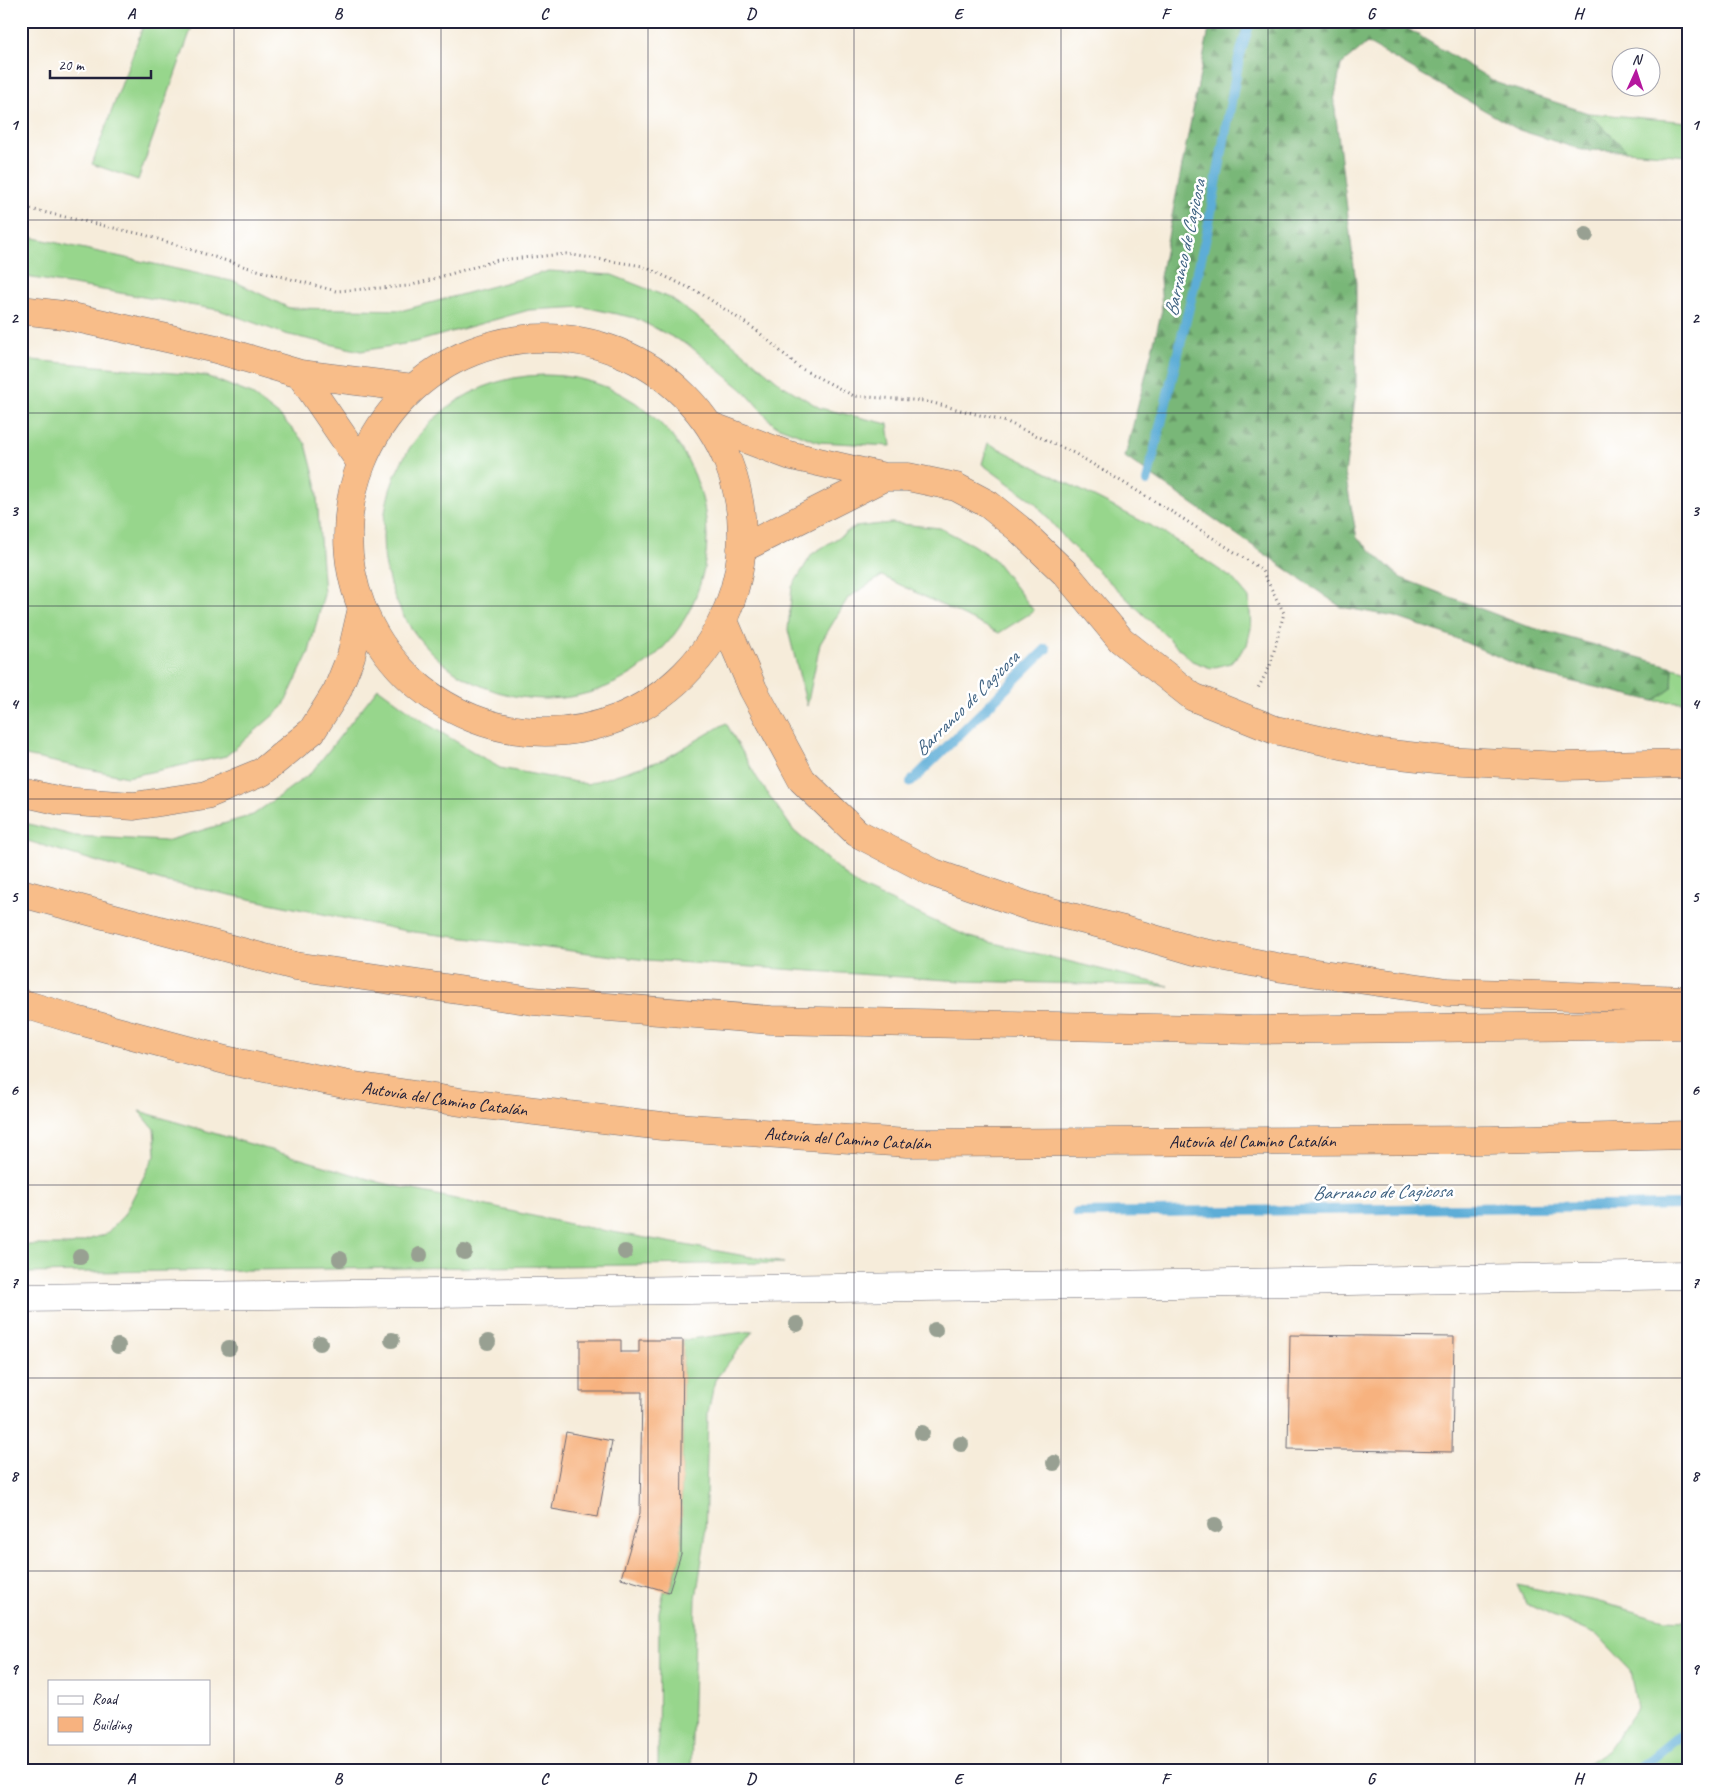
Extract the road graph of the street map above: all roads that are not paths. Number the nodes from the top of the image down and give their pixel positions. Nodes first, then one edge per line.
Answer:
1 (21, 310) edge
2 (300, 374) junction
3 (414, 388) junction
4 (711, 426) junction
5 (361, 463) junction
6 (884, 477) junction
7 (741, 549) junction
8 (362, 608) junction
9 (724, 621) junction
10 (1688, 763) edge
11 (21, 792) edge
12 (21, 893) edge
13 (1688, 1000) edge
14 (21, 1003) edge
15 (21, 1017) edge
16 (1688, 1024) edge
17 (225, 1060) junction
18 (1688, 1135) edge
19 (1688, 1275) edge
20 (21, 1298) edge

1 - 2 highway
2 - 3 highway
2 - 5 highway
3 - 4 highway
3 - 5 highway
4 - 6 highway
4 - 7 highway
5 - 8 highway
6 - 7 highway
6 - 10 highway
7 - 9 highway
8 - 9 highway
8 - 11 highway
9 - 13 highway
12 - 16 highway
14 - 17 highway, Autovía del Camino Catalán
15 - 17 highway
17 - 18 highway, Autovía del Camino Catalán
19 - 20 street

